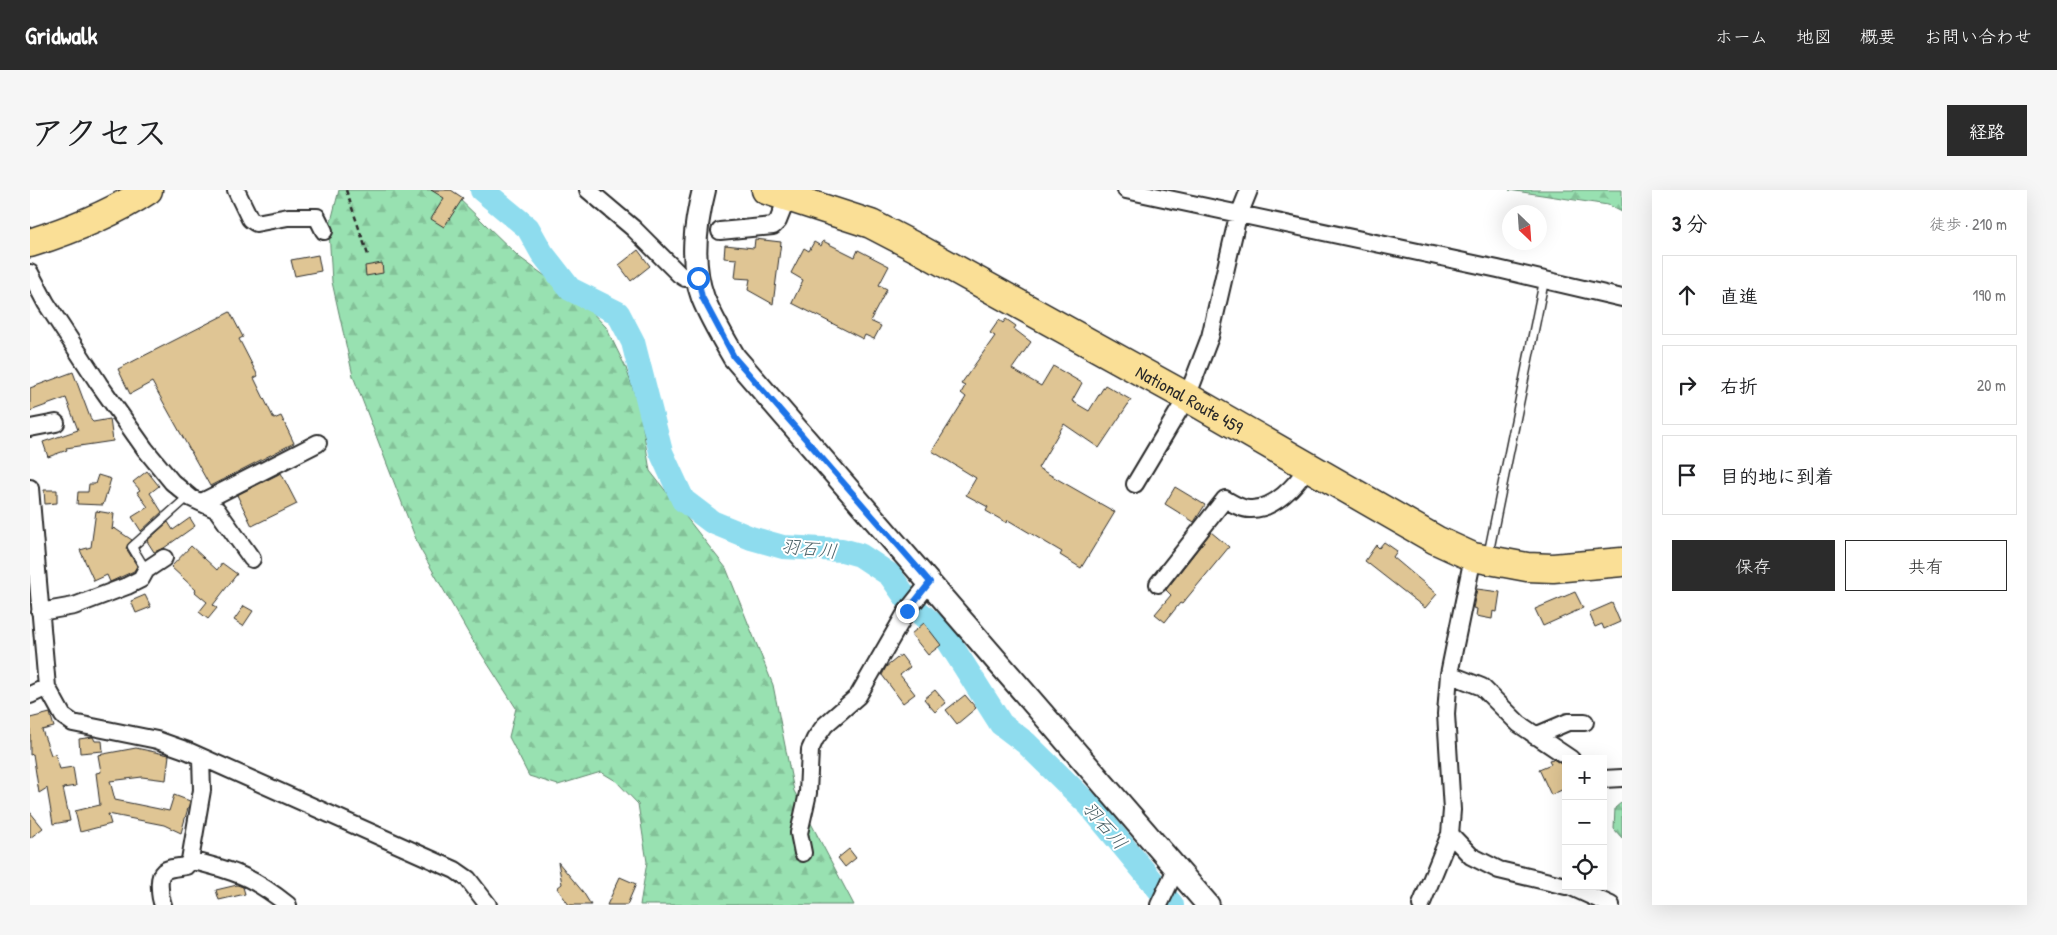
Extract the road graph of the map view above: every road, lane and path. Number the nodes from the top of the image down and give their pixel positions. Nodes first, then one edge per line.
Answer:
1 (148, 190) edge
2 (236, 190) edge
3 (346, 190) edge
4 (588, 190) edge
5 (704, 190) edge
6 (1126, 190) edge
7 (1249, 190) edge
8 (777, 193) edge
9 (1239, 214) junction
10 (324, 231) dead end
11 (720, 231) dead end
12 (30, 243) edge
13 (368, 255) dead end
14 (30, 274) edge
15 (698, 278) junction
16 (1544, 281) junction
17 (1622, 298) edge
18 (1187, 397) junction
19 (56, 423) dead end
20 (30, 428) edge
21 (318, 443) dead end
22 (1308, 467) junction
23 (1135, 484) dead end
24 (30, 488) edge
25 (195, 499) junction
26 (164, 558) dead end
27 (1480, 558) junction
28 (252, 559) dead end
29 (1622, 562) edge
30 (146, 570) junction
31 (1158, 584) dead end
32 (923, 589) junction
33 (40, 612) junction
34 (1449, 674) junction
35 (47, 687) junction
36 (30, 695) edge
37 (1585, 722) dead end
38 (1535, 736) junction
39 (1565, 755) edge
40 (201, 759) junction
41 (1607, 778) edge
42 (1622, 778) edge
43 (1450, 834) junction
44 (803, 853) dead end
45 (190, 860) junction
46 (1176, 868) junction
47 (1562, 885) edge
48 (1576, 890) edge
49 (1161, 899) edge
50 (163, 905) edge
51 (288, 905) edge
52 (488, 905) edge
53 (1208, 905) edge
54 (1421, 905) edge
55 (1610, 905) edge

1 - 12 highway
2 - 10 street
3 - 13 path
4 - 15 street
5 - 15 street
6 - 9 street
7 - 9 street
8 - 11 street
8 - 18 highway, National Route 459
9 - 16 street
9 - 18 street
14 - 25 street
15 - 32 street
16 - 17 street
16 - 27 lane
18 - 22 highway, National Route 459
18 - 23 street
19 - 20 street
21 - 25 street
22 - 27 highway, National Route 459
22 - 31 street
24 - 33 street
25 - 28 street
25 - 30 lane
26 - 30 street
27 - 29 highway, National Route 459
27 - 34 street
30 - 33 street
32 - 44 street
32 - 46 street
33 - 35 street
34 - 38 street
34 - 43 street
35 - 36 street
35 - 40 street
37 - 38 street
38 - 39 street
40 - 45 street
40 - 52 street
41 - 42 street
43 - 47 street
43 - 54 street
45 - 50 street
45 - 51 street
46 - 49 street
46 - 53 street
48 - 55 street

